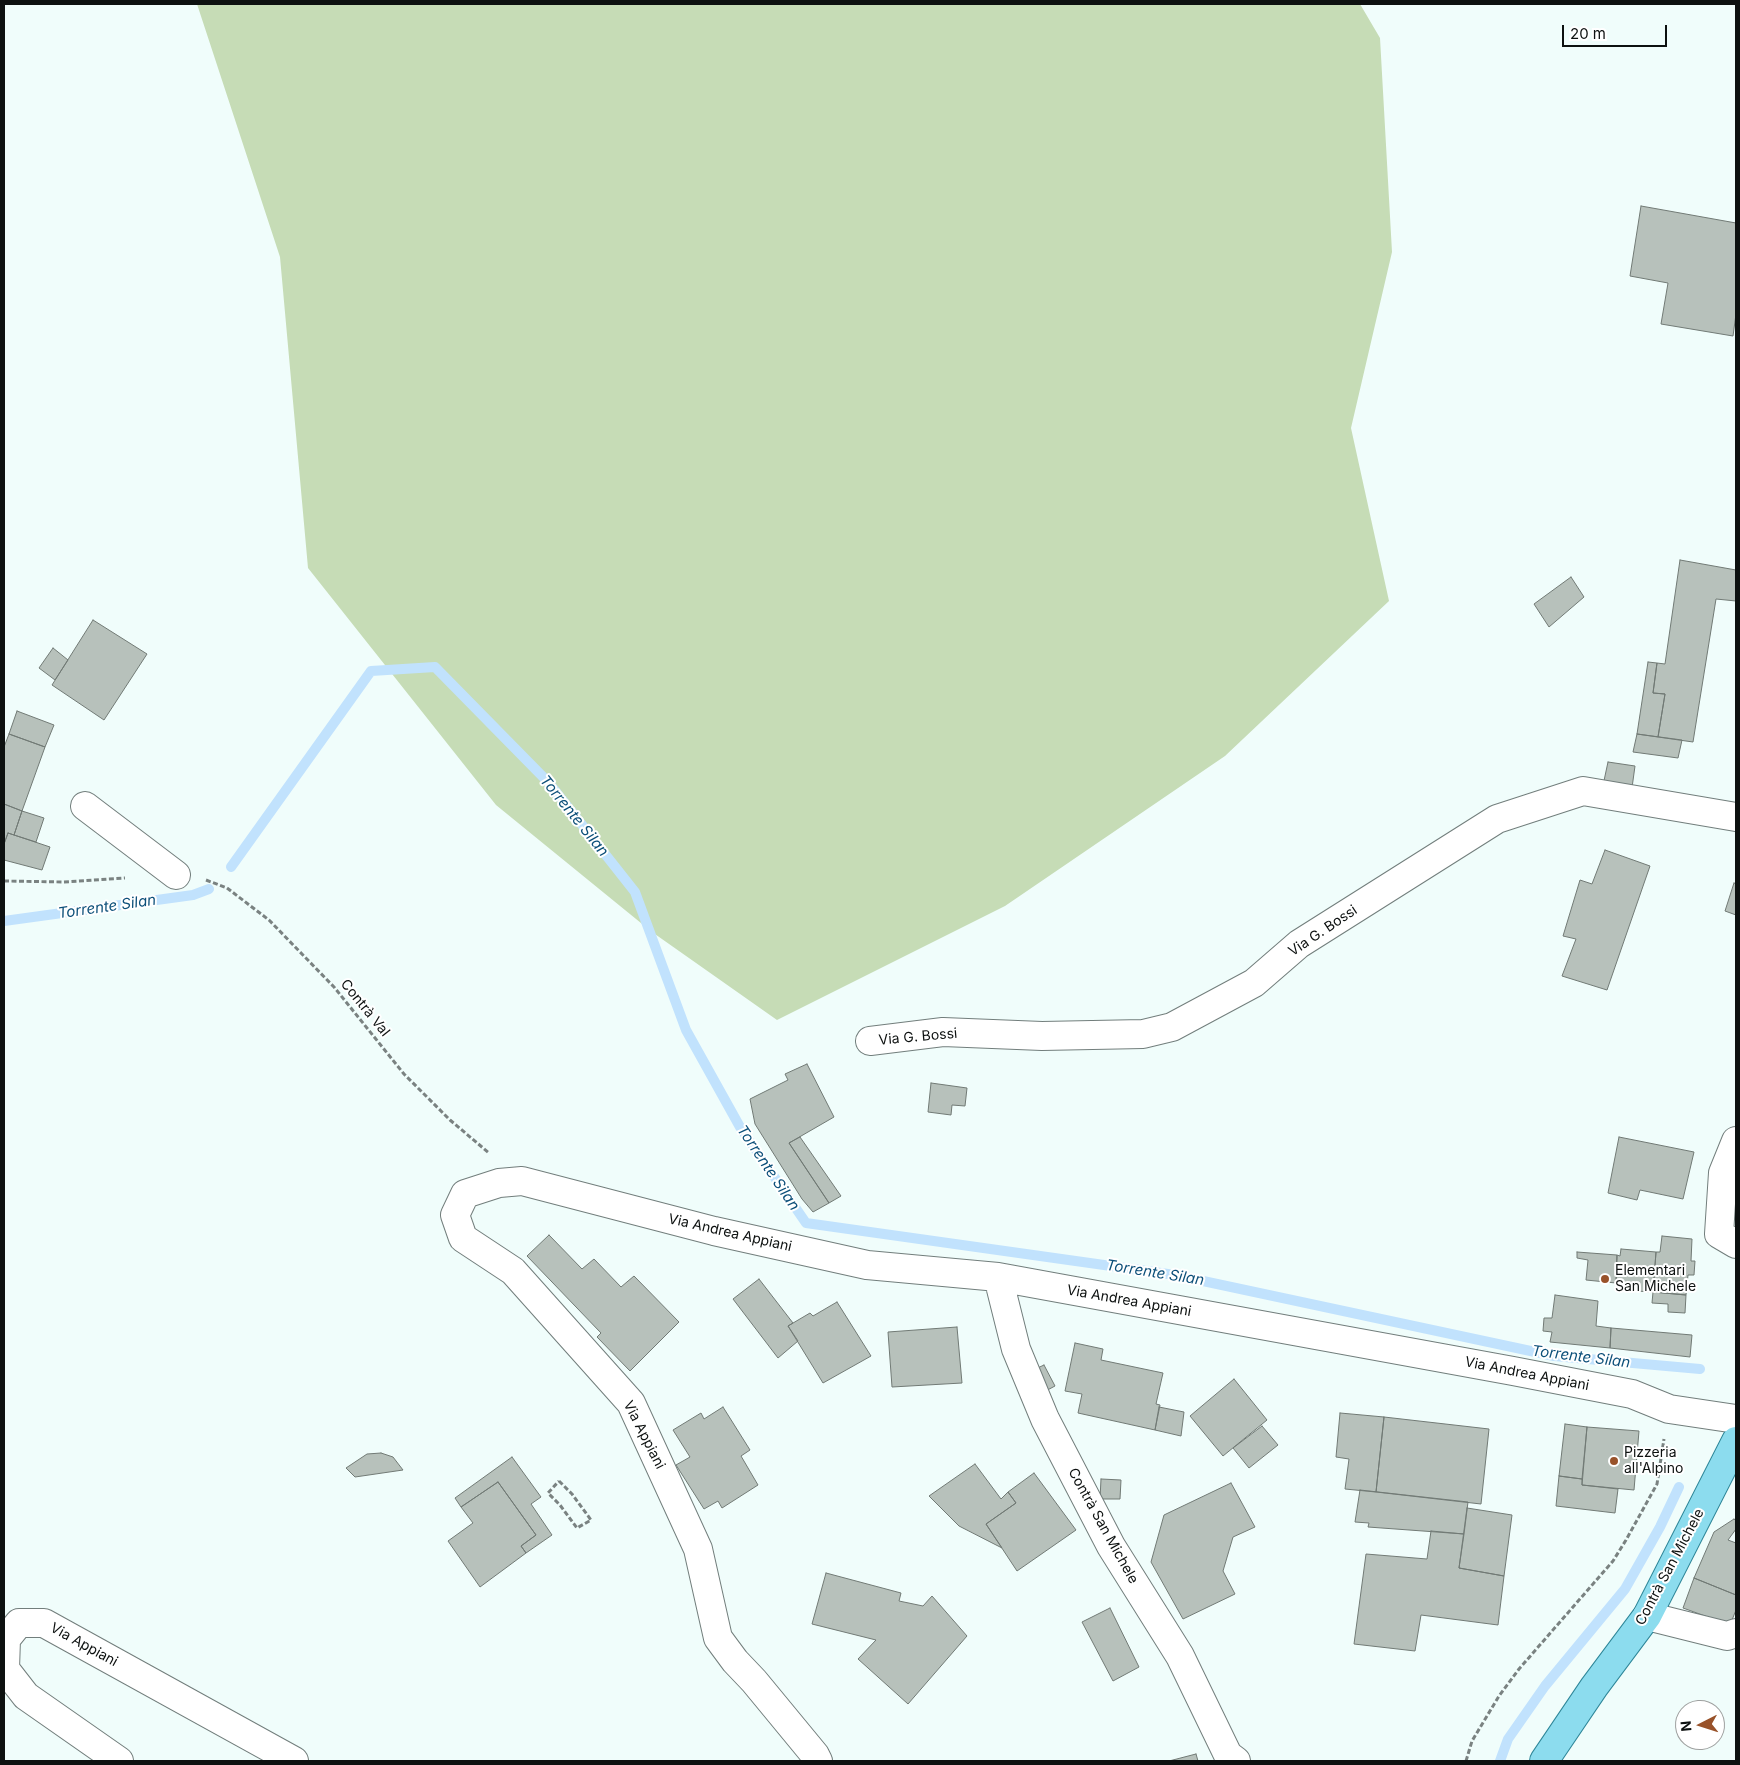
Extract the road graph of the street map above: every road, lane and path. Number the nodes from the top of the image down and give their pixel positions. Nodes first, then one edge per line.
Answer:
1 (85, 806) dead end
2 (1736, 817) edge
3 (176, 875) junction
4 (4, 881) edge
5 (870, 1041) dead end
6 (1736, 1141) edge
7 (522, 1181) junction
8 (1736, 1244) edge
9 (998, 1277) junction
10 (1736, 1419) edge
11 (1665, 1430) dead end
12 (1736, 1441) edge
13 (548, 1493) joint
14 (1647, 1616) junction
15 (1736, 1633) edge
16 (119, 1761) edge
17 (294, 1761) edge
18 (818, 1761) edge
19 (1236, 1761) edge
20 (1466, 1761) edge
21 (1544, 1761) edge

1 - 3 street
2 - 5 street, Via G. Bossi
3 - 4 path, Contrà Val
3 - 7 path, Contrà Val
6 - 8 street
7 - 9 street, Via Andrea Appiani
7 - 18 street, Via Appiani
9 - 10 street, Via Andrea Appiani
9 - 19 street, Contrà San Michele
11 - 20 path
12 - 14 main road, Contrà San Michele
13 - 13 path
14 - 15 street
14 - 21 main road, Contrà San Michele
16 - 17 street, Via Appiani

